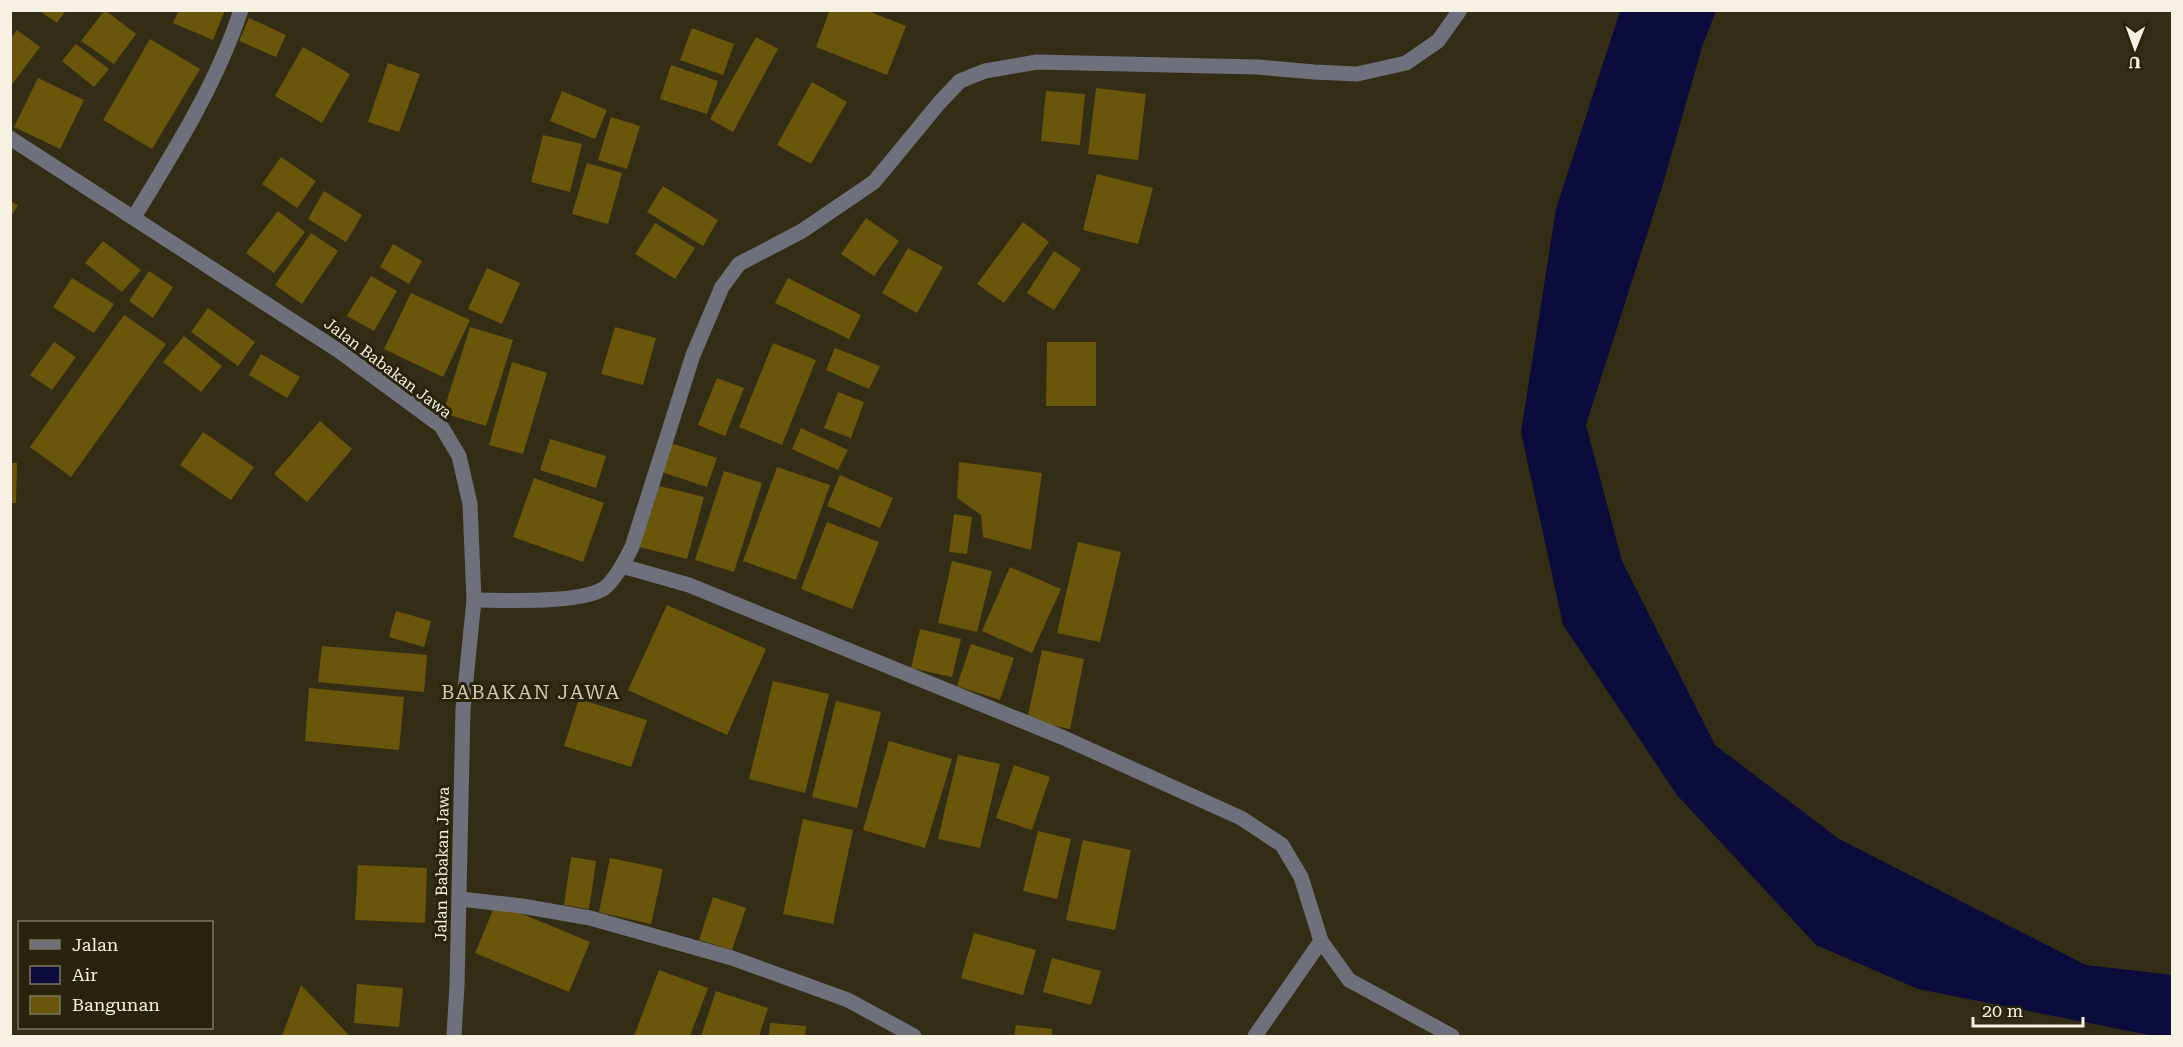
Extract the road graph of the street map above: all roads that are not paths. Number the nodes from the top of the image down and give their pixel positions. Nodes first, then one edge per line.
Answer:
1 (241, 10) edge
2 (1460, 10) edge
3 (10, 138) edge
4 (134, 217) junction
5 (622, 566) junction
6 (474, 600) junction
7 (460, 898) junction
8 (1321, 941) junction
9 (454, 1036) edge
10 (914, 1036) edge
11 (1255, 1036) edge
12 (1452, 1036) edge

1 - 4 street
2 - 5 street
3 - 4 street, Jalan Babakan Jawa
4 - 6 street, Jalan Babakan Jawa
5 - 6 street
5 - 8 street
6 - 7 street, Jalan Babakan Jawa
7 - 9 street, Jalan Babakan Jawa
7 - 10 street
8 - 11 street
8 - 12 street

